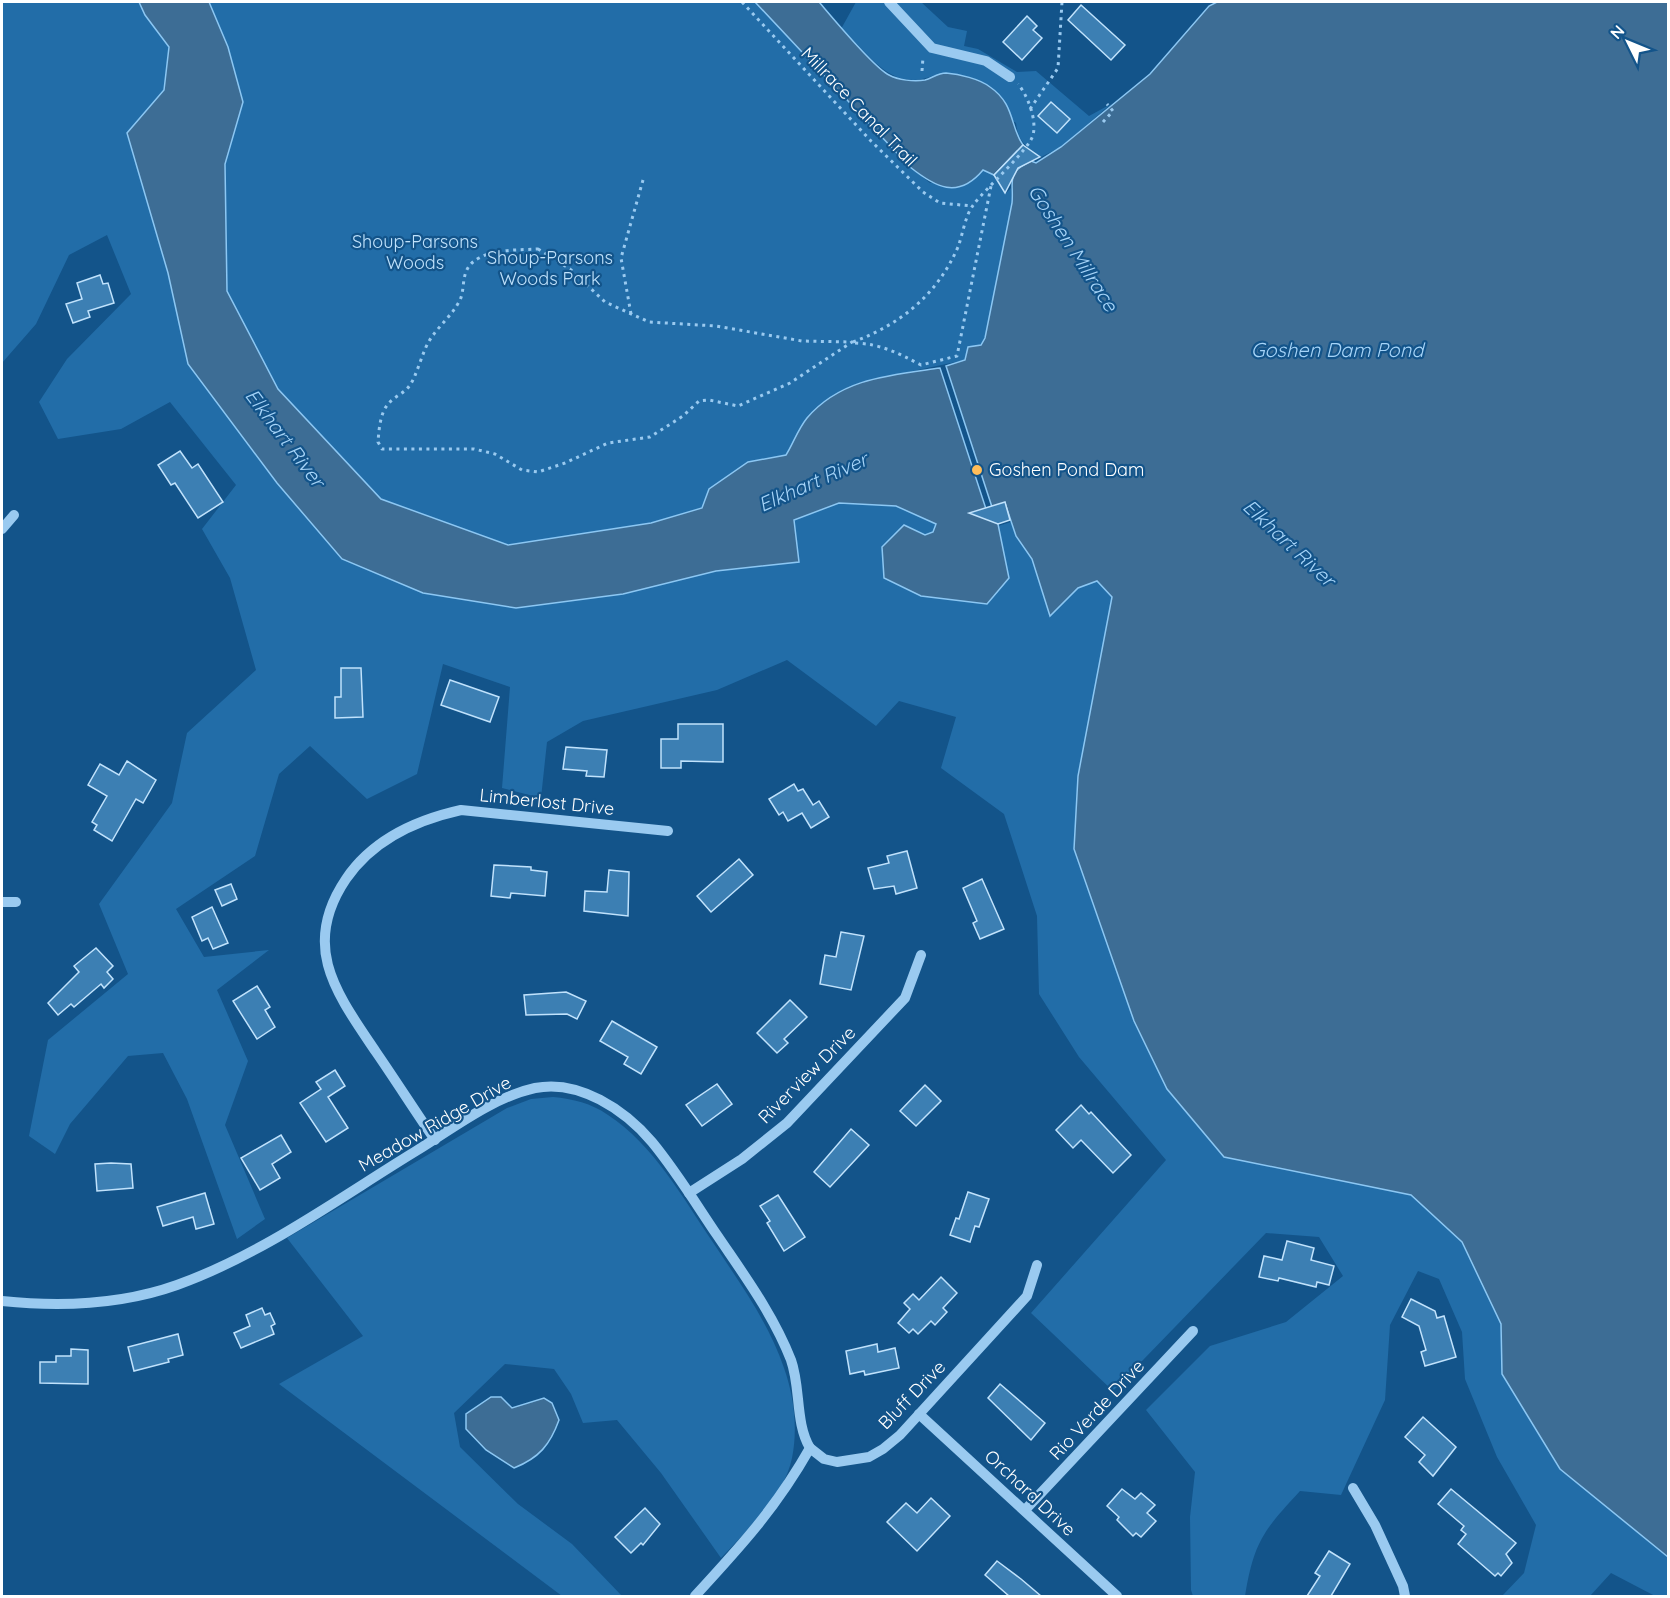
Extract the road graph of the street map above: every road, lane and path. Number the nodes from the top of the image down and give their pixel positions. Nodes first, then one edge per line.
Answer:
1 (742, 2) edge
2 (889, 2) edge
3 (1062, 2) edge
4 (1010, 77) joint
5 (1107, 104) dead end
6 (1030, 109) junction
7 (1103, 122) dead end
8 (643, 180) dead end
9 (992, 185) junction
10 (972, 206) junction
11 (631, 314) junction
12 (852, 342) junction
13 (14, 515) dead end
14 (2, 529) edge
15 (668, 831) dead end
16 (2, 902) edge
17 (16, 902) dead end
18 (921, 955) dead end
19 (435, 1140) junction
20 (689, 1193) junction
21 (1037, 1265) dead end
22 (2, 1301) edge
23 (1193, 1331) dead end
24 (919, 1414) junction
25 (810, 1448) junction
26 (1353, 1488) dead end
27 (1025, 1510) junction
28 (695, 1596) edge
29 (1117, 1596) edge
30 (1405, 1596) edge

1 - 10 path, Millrace Canal Trail
2 - 4 street
3 - 6 path
4 - 6 path
5 - 7 path
6 - 9 path
8 - 11 path
9 - 10 path
9 - 12 path
10 - 12 path
11 - 12 path
11 - 12 path
13 - 14 street
15 - 19 street, Limberlost Drive
16 - 17 street
18 - 20 street, Riverview Drive
19 - 20 street, Meadow Ridge Drive
19 - 22 street, Meadow Ridge Drive
20 - 25 street, Meadow Ridge Drive
21 - 24 street, Bluff Drive
23 - 27 street, Rio Verde Drive
24 - 25 street, Bluff Drive
24 - 27 street, Orchard Drive
25 - 28 street
26 - 30 street
27 - 29 street, Orchard Drive

